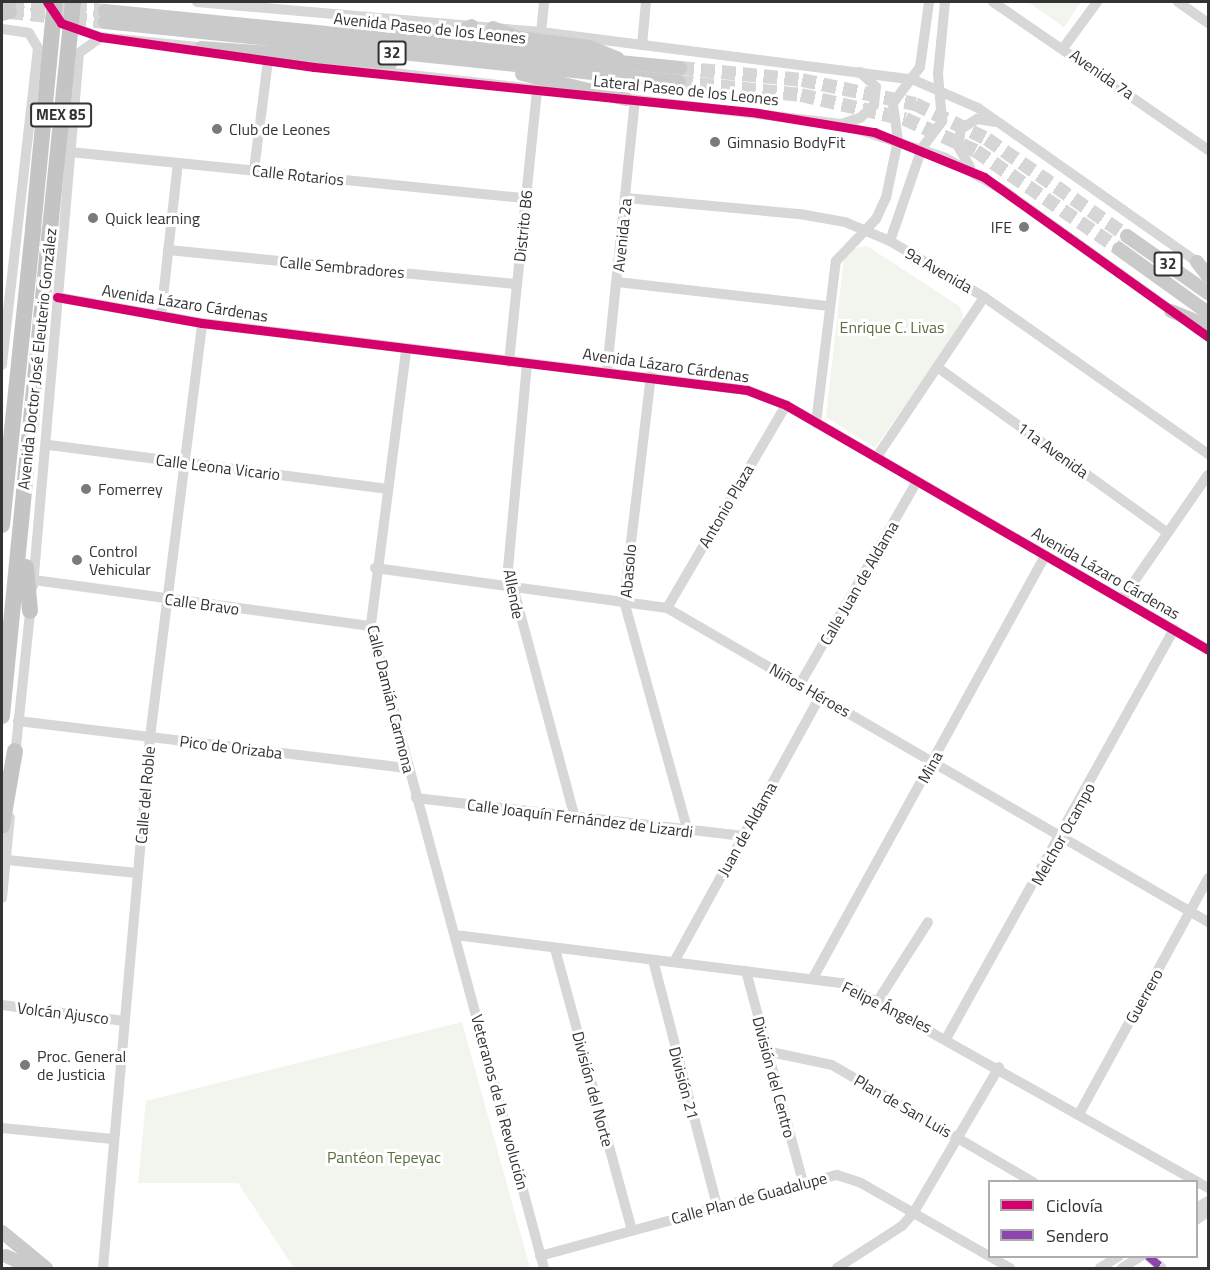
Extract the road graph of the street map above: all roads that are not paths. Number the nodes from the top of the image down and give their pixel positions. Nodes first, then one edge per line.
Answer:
1 (47, 2) edge
2 (55, 2) edge
3 (73, 2) edge
4 (197, 2) edge
5 (544, 2) edge
6 (646, 2) edge
7 (929, 2) edge
8 (945, 2) edge
9 (993, 2) edge
10 (1097, 2) edge
11 (1178, 2) edge
12 (1209, 23) edge
13 (472, 26) junction
14 (493, 28) junction
15 (2, 29) edge
16 (541, 32) junction
17 (101, 37) junction
18 (374, 39) junction
19 (642, 45) junction
20 (1064, 47) junction
21 (201, 48) junction
22 (268, 60) junction
23 (468, 62) junction
24 (625, 63) junction
25 (848, 68) junction
26 (77, 75) junction
27 (34, 78) junction
28 (914, 80) junction
29 (939, 88) junction
30 (537, 90) junction
31 (630, 99) junction
32 (841, 124) junction
33 (1004, 125) junction
34 (28, 132) junction
35 (72, 136) junction
36 (898, 140) junction
37 (921, 148) junction
38 (1209, 150) edge
39 (70, 152) junction
40 (178, 163) junction
41 (254, 170) junction
42 (973, 171) junction
43 (526, 198) junction
44 (626, 198) junction
45 (866, 231) junction
46 (1127, 236) tunnel mouth
47 (890, 241) junction
48 (1119, 249) tunnel mouth
49 (168, 250) junction
50 (1203, 266) edge
51 (1209, 276) edge
52 (617, 282) junction
53 (517, 284) junction
54 (2, 293) edge
55 (1209, 293) edge
56 (57, 297) junction
57 (984, 297) junction
58 (829, 306) junction
59 (1171, 310) junction
60 (1209, 313) edge
61 (161, 316) junction
62 (202, 323) junction
63 (7, 324) junction
64 (1209, 326) edge
65 (1209, 337) edge
66 (406, 351) junction
67 (509, 362) junction
68 (527, 364) junction
69 (2, 365) edge
70 (937, 367) junction
71 (607, 370) junction
72 (651, 375) junction
73 (786, 405) junction
74 (816, 423) junction
75 (49, 445) junction
76 (1209, 454) edge
77 (27, 457) junction
78 (876, 458) junction
79 (184, 463) junction
80 (1209, 475) edge
81 (4, 478) edge
82 (917, 481) junction
83 (386, 489) junction
84 (2, 525) edge
85 (1168, 533) junction
86 (1045, 556) junction
87 (375, 568) junction
88 (34, 580) junction
89 (510, 587) junction
90 (167, 599) junction
91 (1122, 599) junction
92 (624, 601) junction
93 (667, 608) junction
94 (30, 611) junction
95 (371, 626) junction
96 (1174, 629) junction
97 (1208, 649) edge
98 (800, 684) junction
99 (820, 696) junction
100 (2, 716) edge
101 (18, 721) junction
102 (150, 737) junction
103 (15, 751) junction
104 (933, 761) junction
105 (408, 768) junction
106 (416, 798) junction
107 (575, 818) junction
108 (2, 826) edge
109 (688, 831) junction
110 (744, 836) junction
111 (1063, 836) junction
112 (7, 860) junction
113 (137, 873) junction
114 (1209, 878) edge
115 (2, 898) edge
116 (1190, 911) junction
117 (928, 922) dead end
118 (1209, 922) edge
119 (454, 935) junction
120 (555, 949) junction
121 (653, 960) junction
122 (674, 962) junction
123 (746, 971) junction
124 (813, 978) junction
125 (879, 999) junction
126 (2, 1005) edge
127 (124, 1021) junction
128 (947, 1037) junction
129 (766, 1052) junction
130 (999, 1067) junction
131 (1079, 1114) junction
132 (2, 1128) edge
133 (956, 1136) junction
134 (112, 1139) junction
135 (1030, 1180) edge
136 (1195, 1180) edge
137 (803, 1182) junction
138 (717, 1205) junction
139 (914, 1212) junction
140 (632, 1230) junction
141 (2, 1232) edge
142 (540, 1256) junction
143 (988, 1256) edge
144 (991, 1258) edge
145 (1117, 1258) edge
146 (1139, 1258) edge
147 (1149, 1258) edge
148 (6, 1259) edge
149 (1008, 1268) edge
150 (32, 1269) edge
151 (46, 1269) edge
152 (103, 1269) edge
153 (544, 1269) edge
154 (837, 1269) edge
155 (1100, 1269) edge
156 (1122, 1269) edge
157 (1162, 1269) edge

1 - 17 street, Lateral Paseo de los Leones
2 - 81 highway, Avenida Doctor José Eleuterio González / MEX 85, bridge
3 - 77 highway, Avenida Doctor José Eleuterio González / MEX 85, bridge
4 - 13 street
5 - 16 street
6 - 19 street
7 - 28 street
8 - 29 street
9 - 20 street, Avenida 7a
10 - 20 street
11 - 12 street
13 - 14 street
13 - 18 main road
14 - 16 street
14 - 24 main road
15 - 27 street
16 - 19 street
17 - 21 street, Lateral Paseo de los Leones
17 - 26 street
18 - 23 main road, Avenida Paseo de los Leones / 32
18 - 24 main road, Avenida Paseo de los Leones / 32
19 - 25 street
20 - 38 street, Avenida 7a
21 - 22 street, Lateral Paseo de los Leones
21 - 23 main road
22 - 30 street, Lateral Paseo de los Leones
22 - 41 street
23 - 24 main road, Avenida Paseo de los Leones / 32
23 - 31 main road
25 - 28 street
25 - 32 street
26 - 27 street
26 - 35 street
27 - 34 street
28 - 29 street
28 - 36 street
29 - 33 street
29 - 37 street
30 - 31 street, Lateral Paseo de los Leones
30 - 43 street, Distrito B6
31 - 32 street, Lateral Paseo de los Leones
31 - 44 street, Avenida 2a
32 - 36 street, Lateral Paseo de los Leones
33 - 42 street
33 - 50 street
34 - 35 street
34 - 63 street
35 - 39 street
36 - 37 street, Lateral Paseo de los Leones
36 - 45 street
37 - 42 street, Lateral Paseo de los Leones
37 - 47 street
39 - 40 street, Calle Rotarios
39 - 56 street
40 - 41 street, Calle Rotarios
40 - 49 street
41 - 43 street, Calle Rotarios
42 - 59 street, Lateral Paseo de los Leones
43 - 53 street, Distrito B6
44 - 45 street, 9a Avenida
44 - 52 street, Avenida 2a
45 - 47 street, 9a Avenida
45 - 58 street
46 - 55 main road, 32
47 - 57 street, 9a Avenida
48 - 60 main road, 32
49 - 53 street, Calle Sembradores
49 - 61 street
50 - 51 main road
52 - 58 street
52 - 71 street, Avenida 2a
53 - 67 street, Distrito B6
54 - 63 street
56 - 61 street, Avenida Lázaro Cárdenas
56 - 75 street
57 - 70 street
57 - 76 street, 9a Avenida
58 - 74 street
59 - 64 main road
59 - 65 street, Lateral Paseo de los Leones
61 - 62 street, Avenida Lázaro Cárdenas
62 - 66 street, Avenida Lázaro Cárdenas
62 - 79 street, Calle del Roble
63 - 69 street
66 - 67 street, Avenida Lázaro Cárdenas
66 - 83 street, Calle Damián Carmona
67 - 68 street, Avenida Lázaro Cárdenas
68 - 71 street, Avenida Lázaro Cárdenas
68 - 89 street, Allende
70 - 78 street
70 - 85 street, 11a Avenida
71 - 72 street, Avenida Lázaro Cárdenas
72 - 73 street, Avenida Lázaro Cárdenas
72 - 92 street, Abasolo
73 - 74 street, Avenida Lázaro Cárdenas
73 - 93 street, Antonio Plaza
74 - 78 street, Avenida Lázaro Cárdenas
75 - 79 street, Calle Leona Vicario
75 - 88 street
77 - 94 highway
77 - 100 highway, Avenida Doctor José Eleuterio González / MEX 85
78 - 82 street, Avenida Lázaro Cárdenas
79 - 83 street, Calle Leona Vicario
79 - 90 street, Calle del Roble
80 - 85 street
81 - 84 highway, Avenida Doctor José Eleuterio González / MEX 85
82 - 86 street, Avenida Lázaro Cárdenas
82 - 98 street, Calle Juan de Aldama
83 - 87 street, Calle Damián Carmona
85 - 91 street
86 - 91 street, Avenida Lázaro Cárdenas
86 - 104 street, Mina
87 - 89 street, Niños Héroes
87 - 95 street, Calle Damián Carmona
88 - 90 street, Calle Bravo
88 - 94 street
89 - 92 street, Niños Héroes
89 - 107 street, Allende
90 - 95 street, Calle Bravo
90 - 102 street, Calle del Roble
91 - 96 street, Avenida Lázaro Cárdenas
92 - 93 street, Niños Héroes
92 - 109 street, Abasolo
93 - 98 street, Niños Héroes
94 - 101 street
95 - 105 street, Calle Damián Carmona
96 - 97 street, Avenida Lázaro Cárdenas
96 - 111 street, Melchor Ocampo
98 - 99 street, Niños Héroes
99 - 104 street, Niños Héroes
99 - 110 street, Juan de Aldama
101 - 102 street, Pico de Orizaba
101 - 103 street
102 - 105 street, Pico de Orizaba
102 - 113 street, Calle del Roble
103 - 108 highway
103 - 112 street
104 - 111 street, Niños Héroes
104 - 124 street, Mina
105 - 106 street, Calle Damián Carmona
106 - 107 street, Calle Joaquín Fernández de Lizardi
106 - 119 street, Calle Damián Carmona
107 - 109 street, Calle Joaquín Fernández de Lizardi
109 - 110 street, Calle Joaquín Fernández de Lizardi
110 - 122 street, Juan de Aldama
111 - 116 street, Niños Héroes
111 - 128 street, Melchor Ocampo
112 - 113 street
112 - 115 street
113 - 127 street, Calle del Roble
114 - 116 street, Guerrero
116 - 118 street, Niños Héroes
116 - 131 street, Guerrero
117 - 125 street
119 - 120 street, Felipe Ángeles
119 - 142 street, Veteranos de la Revolución
120 - 121 street, Felipe Ángeles
120 - 140 street, División del Norte
121 - 122 street, Felipe Ángeles
121 - 138 street, División 21
122 - 123 street, Felipe Ángeles
123 - 124 street, Felipe Ángeles
123 - 129 street, División del Centro
124 - 125 street, Felipe Ángeles
125 - 128 street, Felipe Ángeles
126 - 127 street, Volcán Ajusco
127 - 134 street, Calle del Roble
128 - 130 street, Felipe Ángeles
129 - 133 street, Plan de San Luis
129 - 137 street, División del Centro
130 - 131 street, Felipe Ángeles
130 - 133 street
131 - 136 street, Felipe Ángeles
132 - 134 street
133 - 135 street, Plan de San Luis
133 - 139 street
134 - 152 street, Calle del Roble
137 - 138 street, Calle Plan de Guadalupe
137 - 139 street, Calle Plan de Guadalupe
138 - 140 street, Calle Plan de Guadalupe
139 - 143 street, Calle Plan de Guadalupe
139 - 154 street
140 - 142 street, Calle Plan de Guadalupe
141 - 151 main road
142 - 153 street, Veteranos de la Revolución
144 - 149 street, Calle Plan de Guadalupe
145 - 155 street
146 - 156 street
147 - 157 street
148 - 150 main road

